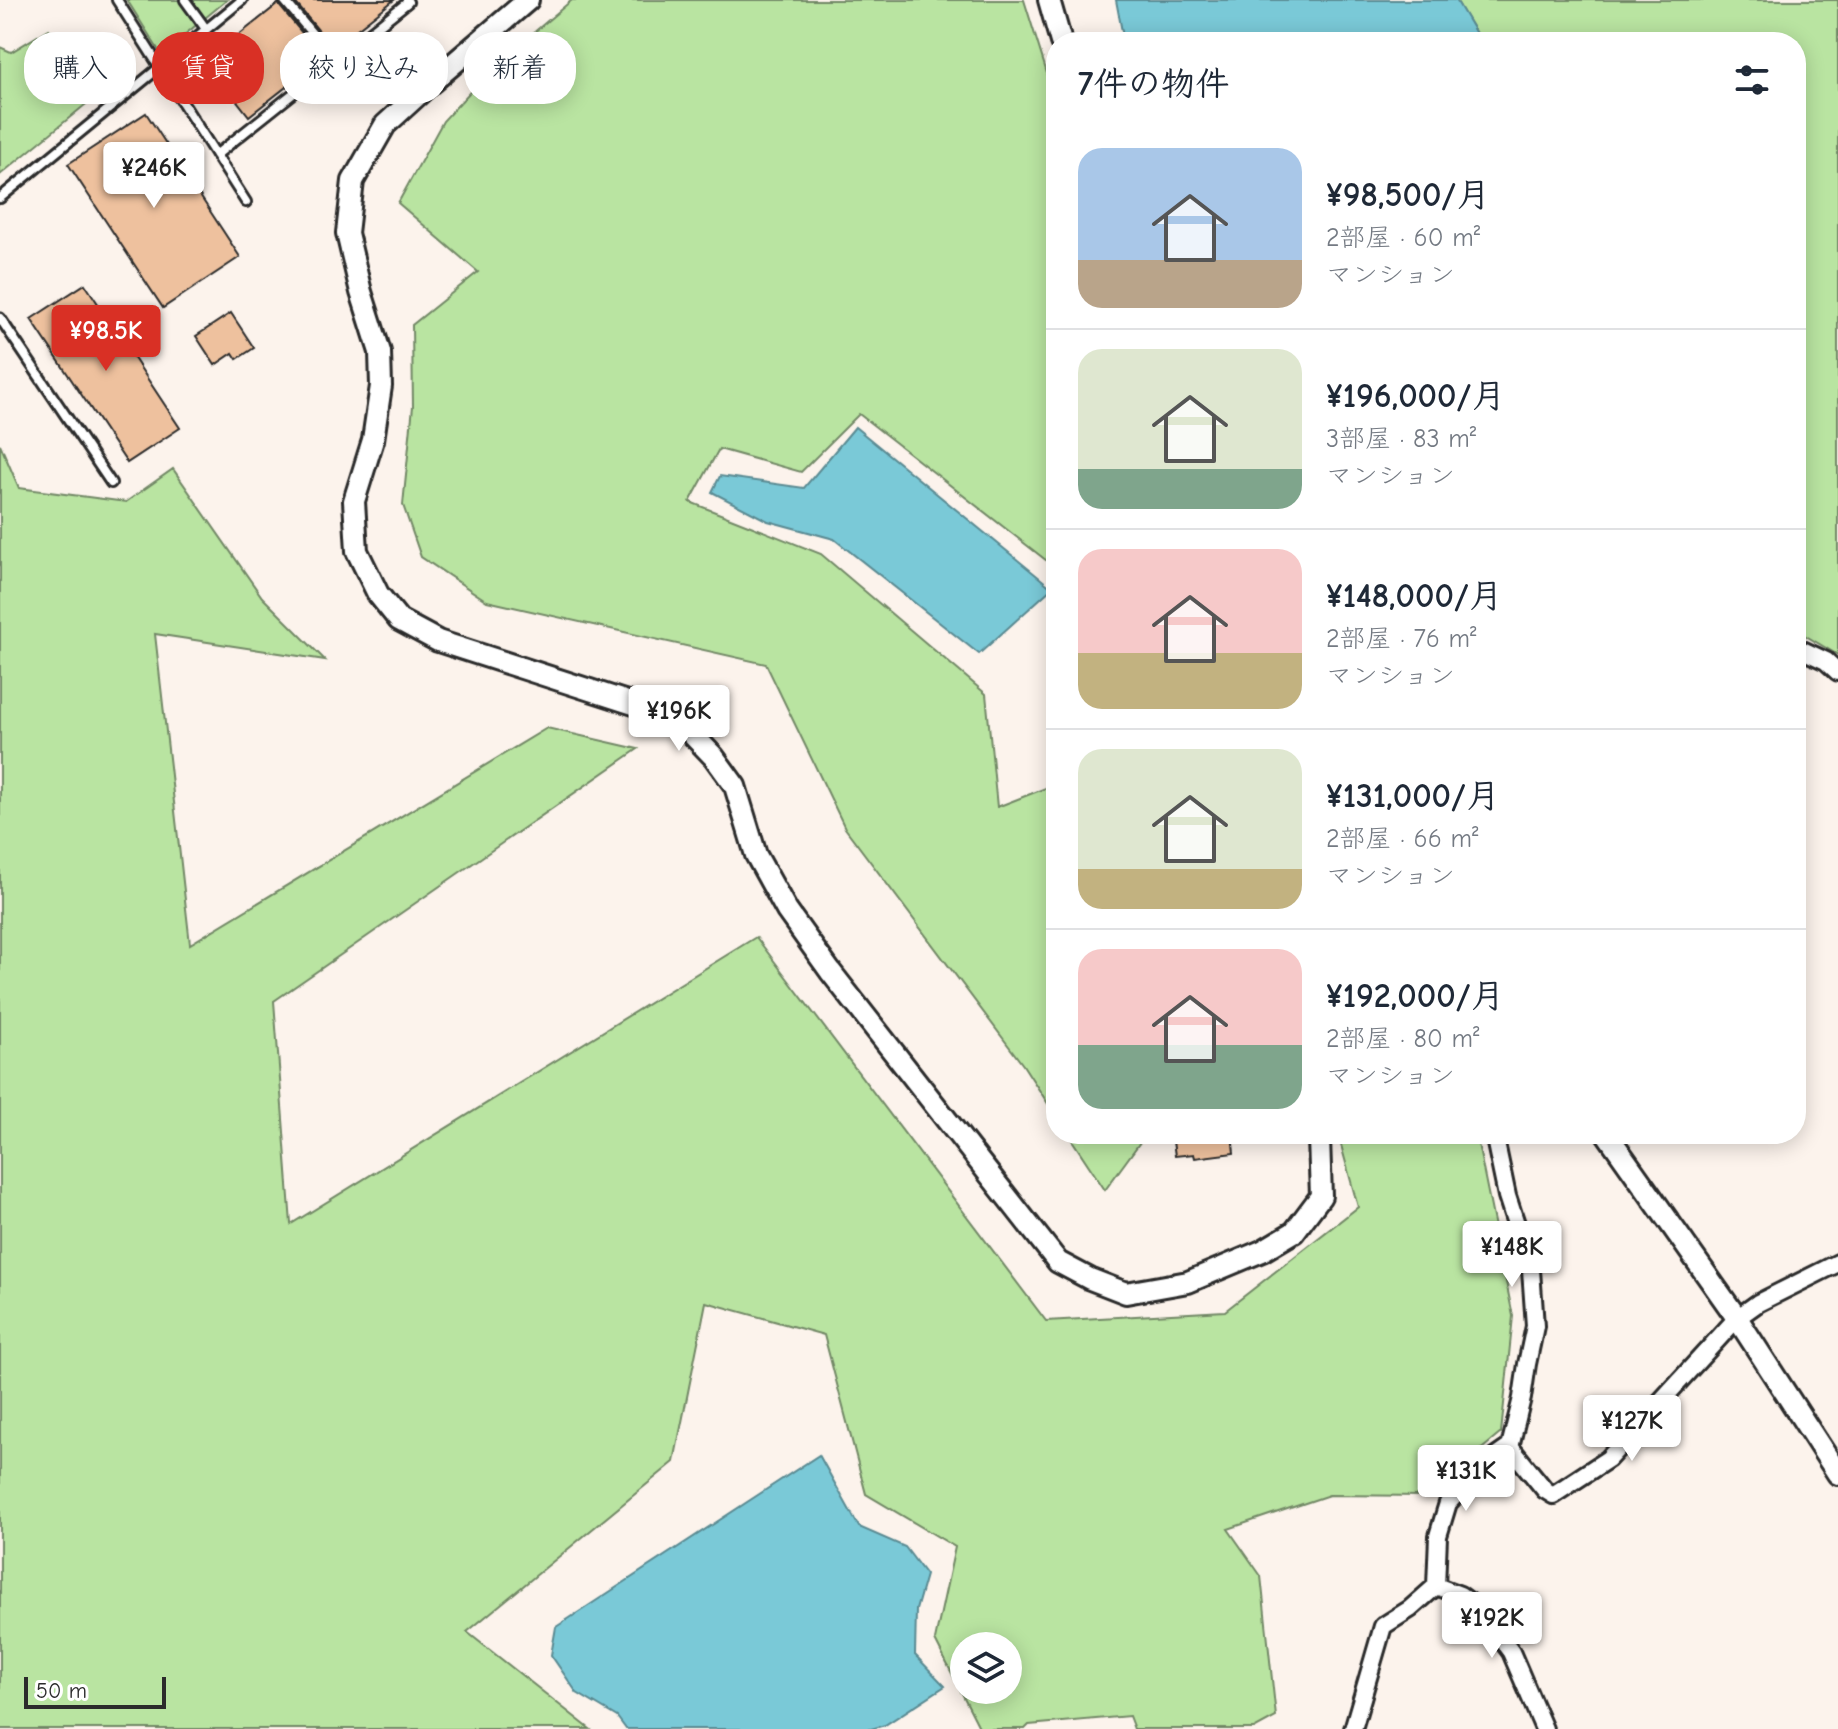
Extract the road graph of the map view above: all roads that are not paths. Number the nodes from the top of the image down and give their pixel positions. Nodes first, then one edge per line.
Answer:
1 (117, 0) edge
2 (185, 0) edge
3 (242, 0) edge
4 (284, 0) edge
5 (407, 0) edge
6 (528, 0) edge
7 (1049, 0) edge
8 (206, 29) junction
9 (202, 32) edge
10 (311, 32) edge
11 (371, 32) edge
12 (1058, 32) edge
13 (152, 56) edge
14 (152, 73) edge
15 (183, 104) edge
16 (281, 104) edge
17 (216, 155) junction
18 (0, 198) edge
19 (246, 202) dead end
20 (0, 318) edge
21 (111, 483) dead end
22 (1806, 652) edge
23 (1838, 672) edge
24 (1319, 1144) edge
25 (1496, 1144) edge
26 (1614, 1144) edge
27 (1838, 1263) edge
28 (1737, 1318) junction
29 (1510, 1447) junction
30 (1838, 1474) edge
31 (1436, 1586) junction
32 (1353, 1729) edge
33 (1544, 1729) edge

1 - 13 lane
2 - 8 lane
3 - 8 lane
4 - 10 lane
5 - 11 lane
6 - 24 street
7 - 12 street
8 - 9 lane
14 - 18 lane
15 - 17 lane
16 - 17 lane
17 - 19 lane
20 - 21 lane
22 - 23 street
25 - 29 street
26 - 28 street
27 - 28 street
28 - 29 street
28 - 30 street
29 - 31 street
31 - 32 street
31 - 33 street

